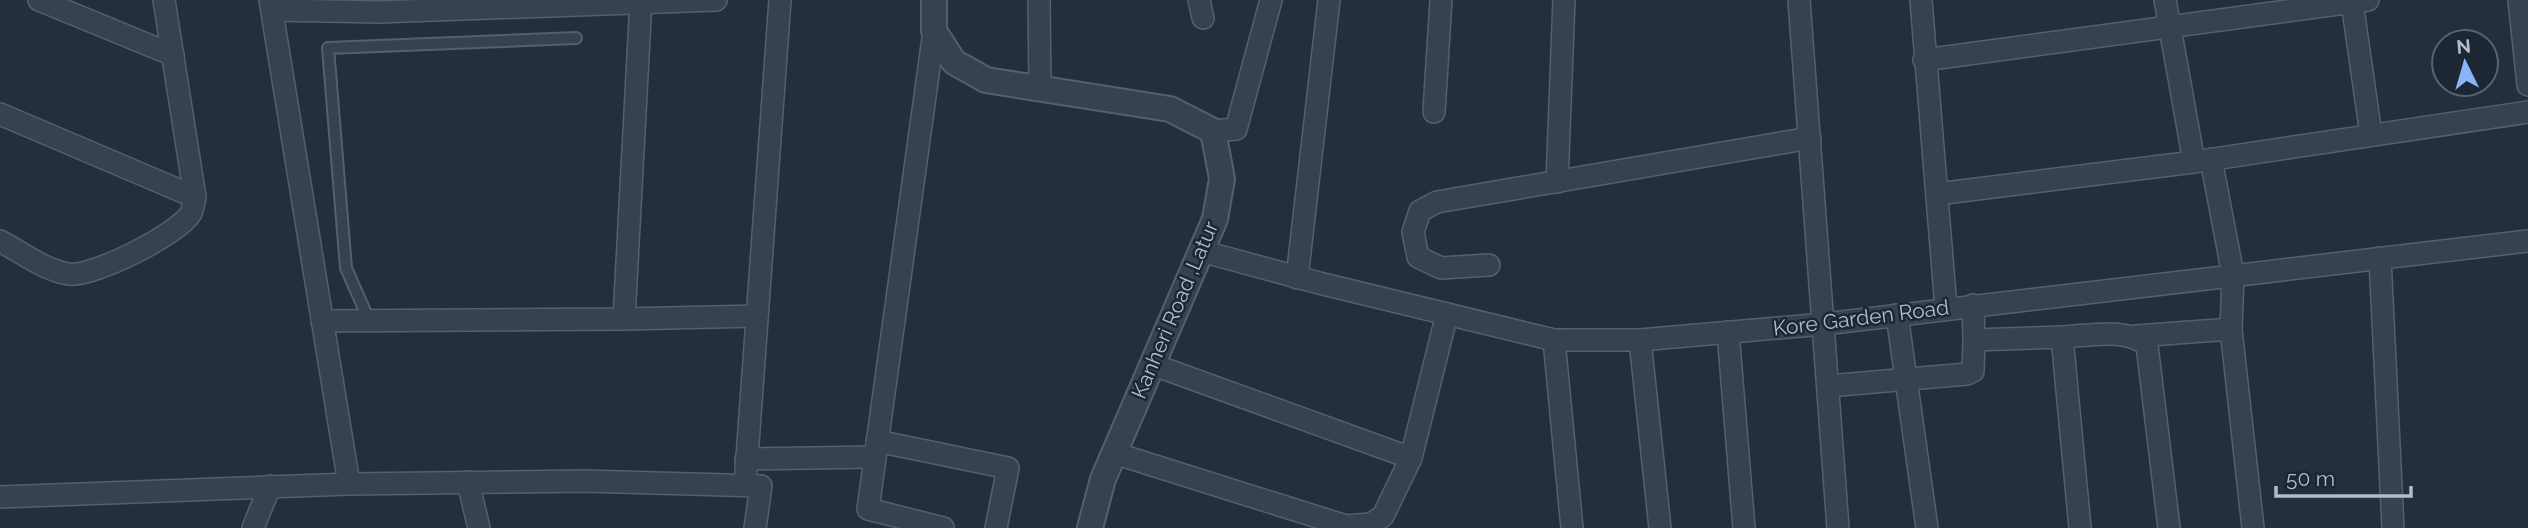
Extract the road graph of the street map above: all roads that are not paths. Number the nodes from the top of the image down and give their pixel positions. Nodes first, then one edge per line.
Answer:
1 (39, 0) edge
2 (164, 0) edge
3 (716, 0) edge
4 (780, 0) edge
5 (934, 0) edge
6 (1039, 0) edge
7 (1271, 0) edge
8 (1329, 0) edge
9 (1441, 0) edge
10 (1564, 0) edge
11 (1799, 0) edge
12 (1921, 0) edge
13 (2165, 0) edge
14 (2519, 0) edge
15 (641, 1) edge
16 (2360, 1) edge
17 (529, 3) edge
18 (271, 5) edge
19 (2168, 26) junction
20 (934, 31) junction
21 (576, 38) dead end
22 (173, 55) junction
23 (1924, 60) junction
24 (2528, 85) edge
25 (1040, 89) junction
26 (2528, 112) edge
27 (1434, 113) dead end
28 (0, 114) edge
29 (1213, 131) junction
30 (2371, 135) junction
31 (1810, 138) junction
32 (2202, 160) junction
33 (1557, 182) junction
34 (1937, 194) junction
35 (195, 197) junction
36 (0, 241) edge
37 (2528, 241) edge
38 (1201, 251) junction
39 (2380, 258) junction
40 (1489, 265) dead end
41 (2233, 275) junction
42 (1297, 278) junction
43 (1973, 305) junction
44 (1946, 308) junction
45 (1447, 314) junction
46 (1897, 315) junction
47 (757, 316) junction
48 (624, 319) junction
49 (369, 320) junction
50 (322, 321) junction
51 (1824, 324) junction
52 (2231, 329) junction
53 (1728, 332) junction
54 (2136, 336) junction
55 (2062, 337) junction
56 (1554, 340) junction
57 (1640, 340) junction
58 (1974, 340) junction
59 (1154, 365) junction
60 (1906, 379) junction
61 (1828, 386) junction
62 (876, 449) junction
63 (1114, 453) junction
64 (1411, 458) junction
65 (746, 459) junction
66 (468, 482) junction
67 (349, 484) junction
68 (745, 485) junction
69 (270, 486) junction
70 (0, 497) edge
71 (253, 528) edge
72 (479, 528) edge
73 (755, 528) edge
74 (943, 528) edge
75 (996, 528) edge
76 (1090, 528) edge
77 (1572, 528) edge
78 (1660, 528) edge
79 (1744, 528) edge
80 (1838, 528) edge
81 (1927, 528) edge
82 (2080, 528) edge
83 (2169, 528) edge
84 (2253, 528) edge
85 (2393, 528) edge

1 - 22 street
2 - 22 street
3 - 15 street
4 - 47 street
5 - 20 street
6 - 25 street
7 - 29 street
8 - 42 street
9 - 27 street
10 - 33 street
11 - 31 street
12 - 23 street
13 - 19 street
14 - 24 street
15 - 17 street
15 - 48 street
16 - 19 street
16 - 30 street
17 - 18 street
18 - 50 street
19 - 23 street
19 - 32 street
20 - 25 street
20 - 62 street
21 - 49 lane
22 - 35 street
23 - 34 street
25 - 29 street
26 - 30 street
28 - 35 street
29 - 38 street, Kanheri Road ,Latur
30 - 32 street
31 - 33 street
31 - 51 street
32 - 34 street
32 - 41 street
33 - 40 street
34 - 44 street
35 - 36 street
37 - 39 street, Kore Garden Road
38 - 42 street, Kore Garden Road
38 - 59 street, Kanheri Road ,Latur
39 - 41 street, Kore Garden Road
39 - 85 street
41 - 43 street, Kore Garden Road
41 - 52 street
42 - 45 street, Kore Garden Road
43 - 44 street, Kore Garden Road
43 - 58 street
44 - 46 street, Kore Garden Road
45 - 56 street, Kore Garden Road
45 - 64 street
46 - 51 street, Kore Garden Road
46 - 60 street
47 - 48 street
47 - 65 street
48 - 49 street
49 - 50 street
50 - 67 street
51 - 53 street, Kore Garden Road
51 - 61 street
52 - 54 street
52 - 84 street
53 - 57 street, Kore Garden Road
53 - 79 street
54 - 55 street
54 - 83 street
55 - 58 street
55 - 82 street
56 - 57 street, Kore Garden Road
56 - 77 street
57 - 78 street
58 - 60 street
59 - 63 street, Kanheri Road ,Latur
59 - 64 street
60 - 61 street
60 - 81 street
61 - 80 street
62 - 65 street
62 - 74 street
62 - 75 street
63 - 64 street
63 - 76 street, Kanheri Road ,Latur
65 - 68 street
66 - 67 street
66 - 68 street
66 - 72 street
67 - 69 street
68 - 73 street
69 - 70 street
69 - 71 street

